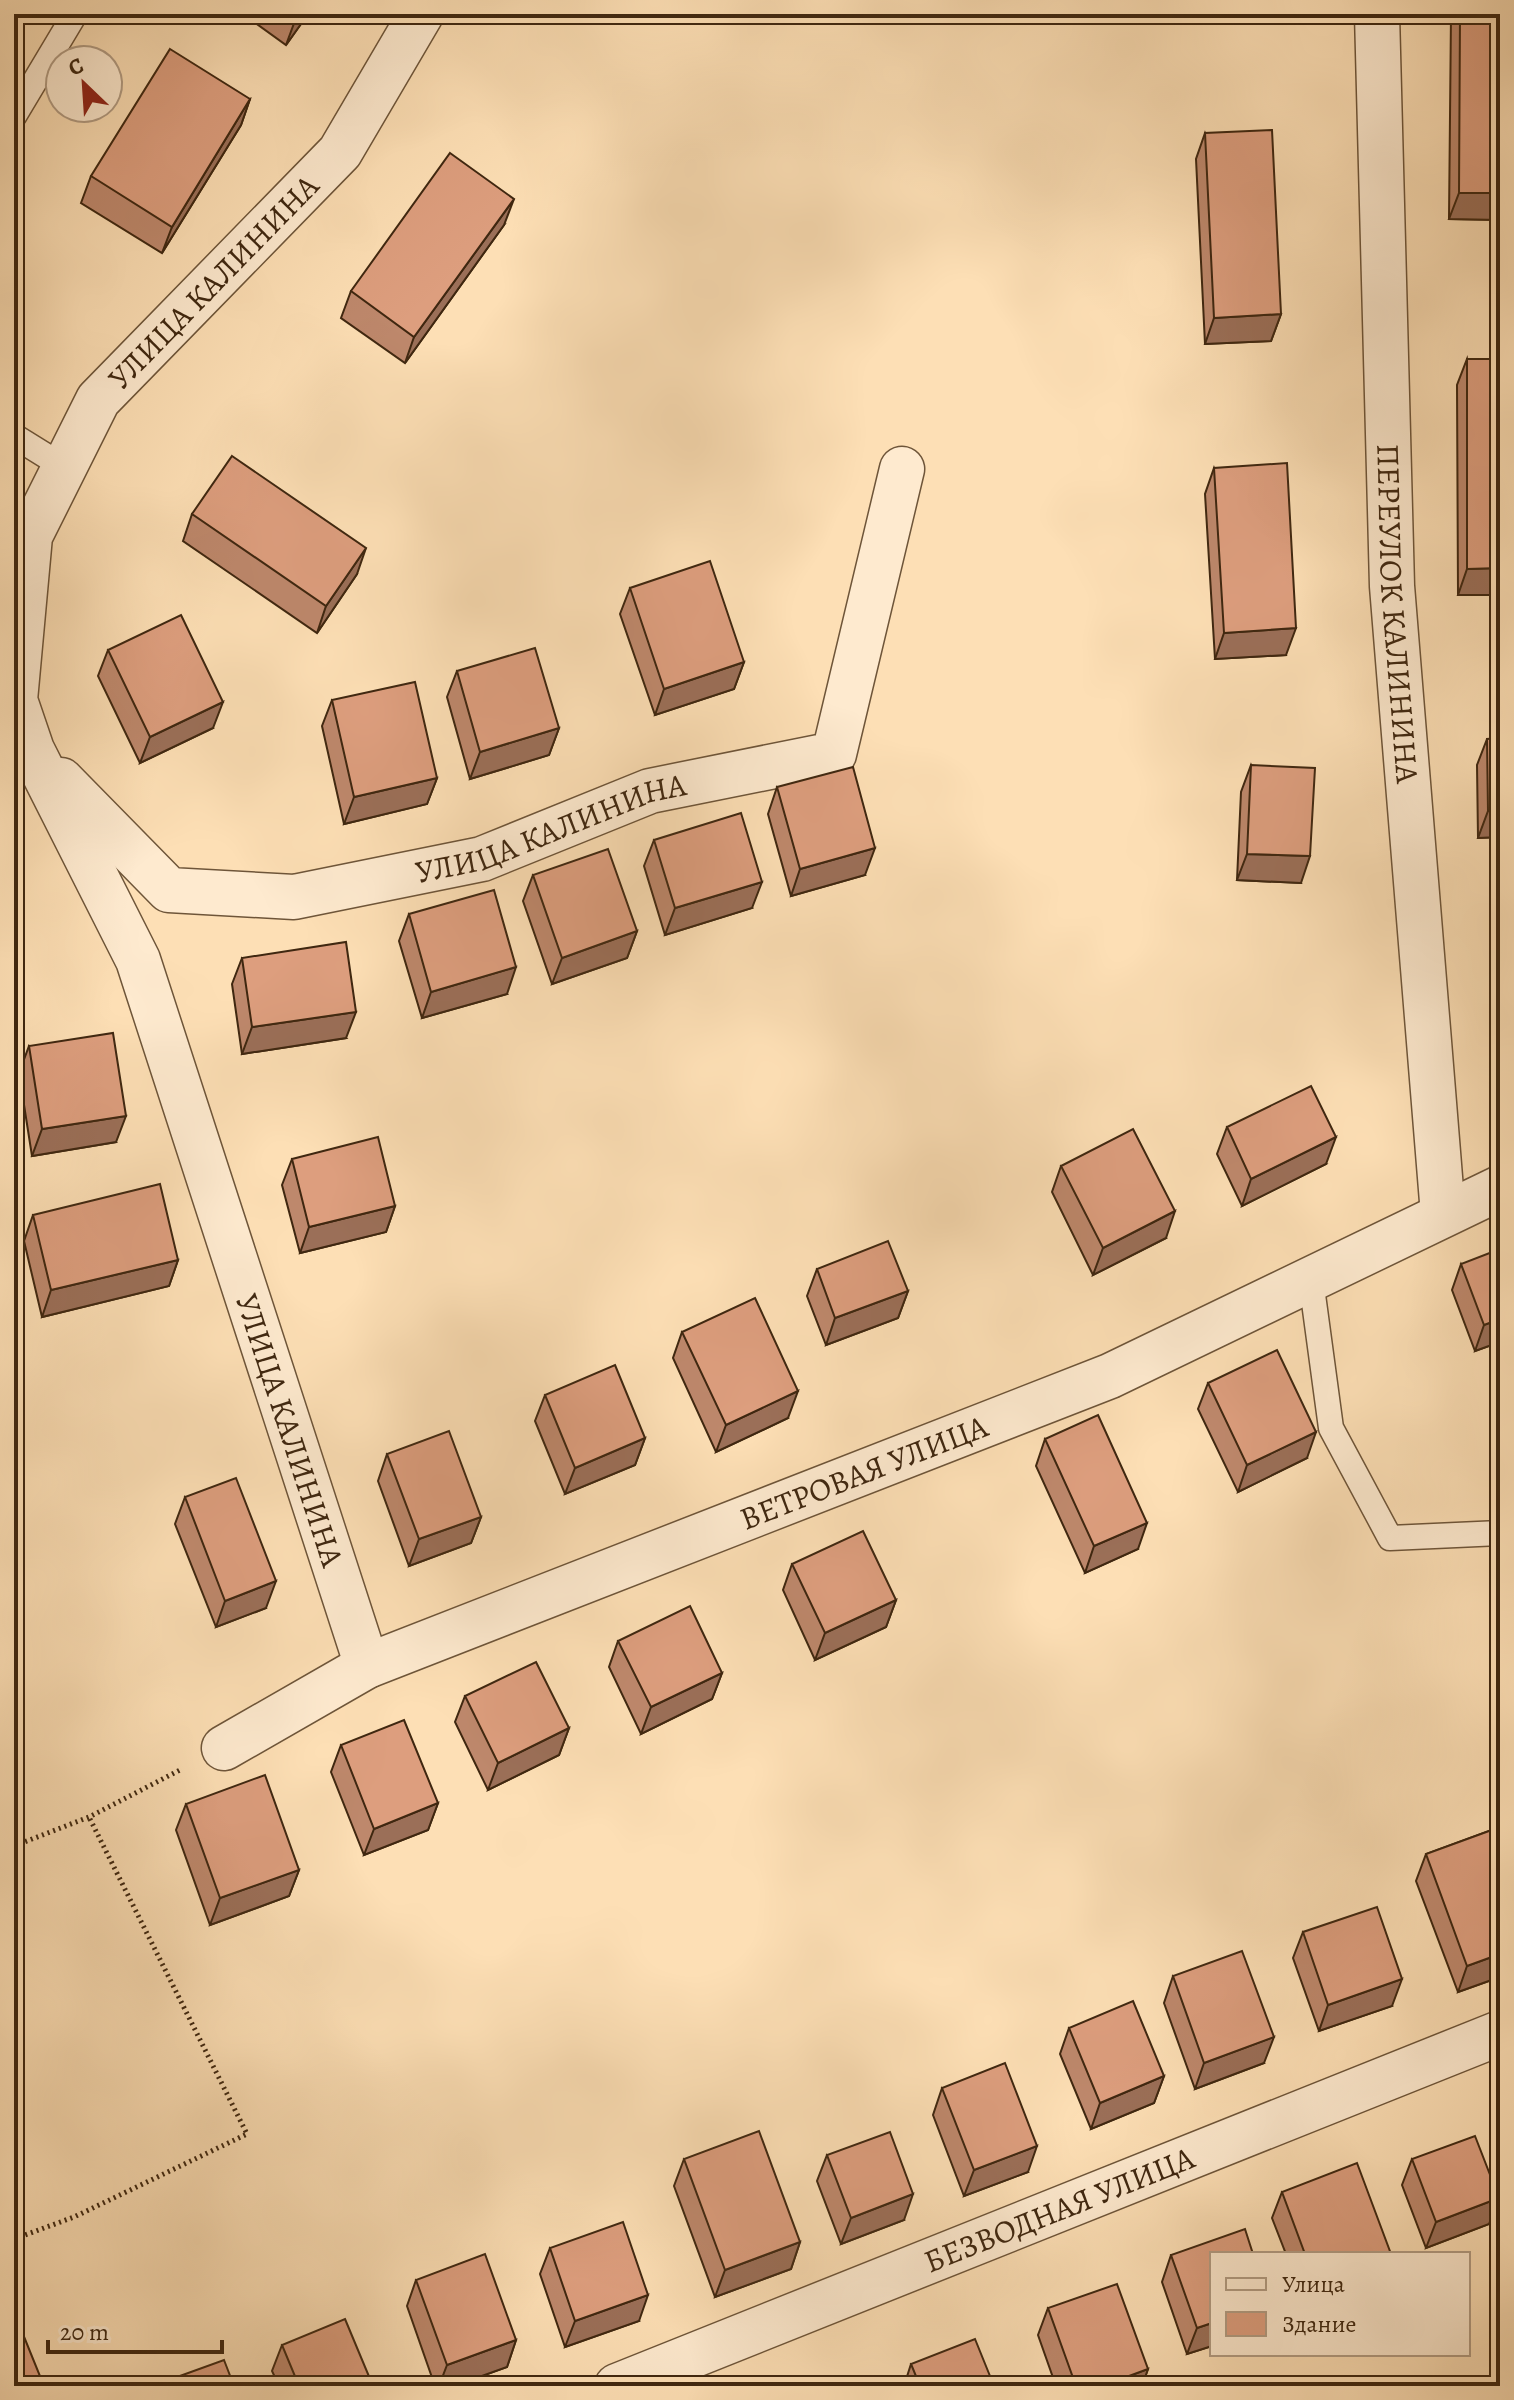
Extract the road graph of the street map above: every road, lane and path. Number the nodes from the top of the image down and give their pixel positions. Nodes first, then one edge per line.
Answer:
1 (75, 14) edge
2 (421, 14) edge
3 (1377, 14) edge
4 (14, 116) edge
5 (14, 436) edge
6 (64, 467) junction
7 (902, 469) dead end
8 (32, 750) junction
9 (1500, 1188) edge
10 (1443, 1214) junction
11 (1311, 1280) junction
12 (1500, 1533) edge
13 (367, 1666) junction
14 (224, 1748) joint
15 (89, 1817) junction
16 (14, 1846) edge
17 (1500, 2033) edge
18 (14, 2239) edge
19 (617, 2386) edge

1 - 4 lane
2 - 6 street, УЛИЦА КАЛИНИНА
3 - 10 street, ПЕРЕУЛОК КАЛИНИНА
5 - 6 lane
6 - 8 street, УЛИЦА КАЛИНИНА
7 - 8 street, УЛИЦА КАЛИНИНА
8 - 13 street, УЛИЦА КАЛИНИНА
9 - 10 street, ВЕТРОВАЯ УЛИЦА
10 - 11 street, ВЕТРОВАЯ УЛИЦА
11 - 12 lane
11 - 13 street, ВЕТРОВАЯ УЛИЦА
13 - 14 street, ВЕТРОВАЯ УЛИЦА
14 - 15 path
15 - 16 path
15 - 18 path
17 - 19 street, БЕЗВОДНАЯ УЛИЦА

